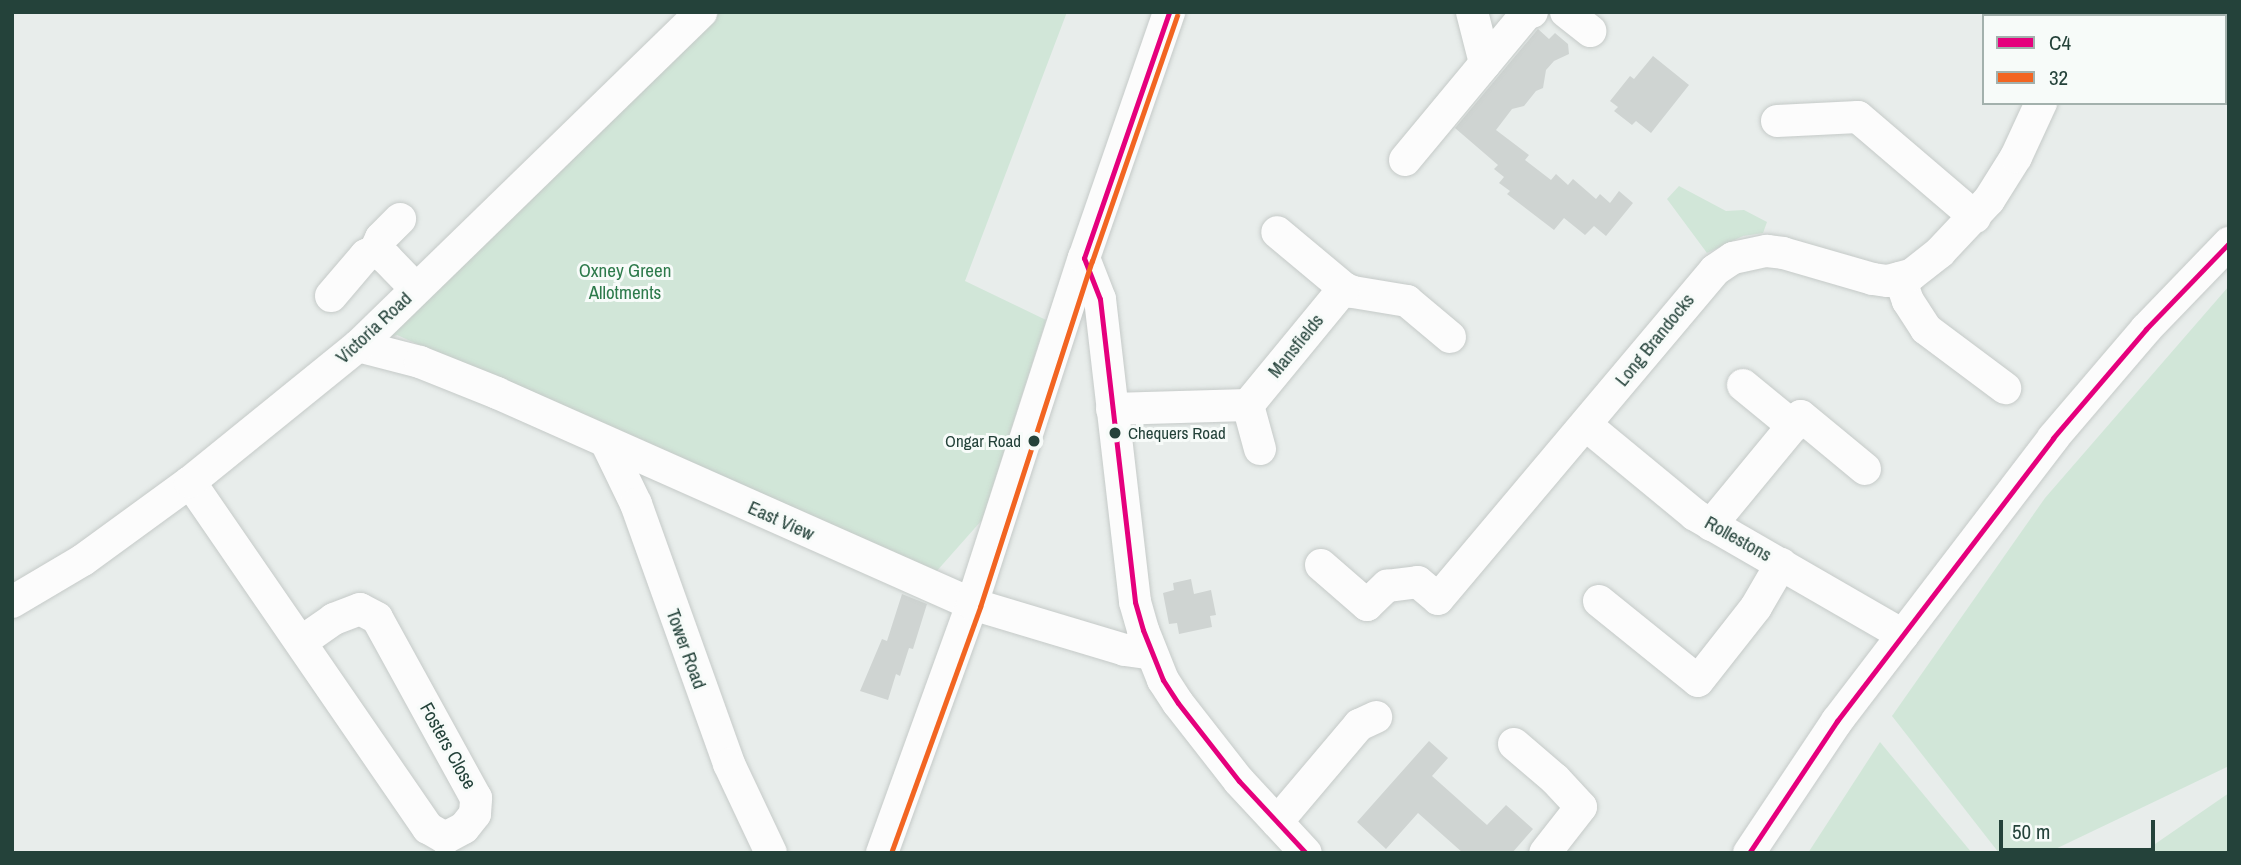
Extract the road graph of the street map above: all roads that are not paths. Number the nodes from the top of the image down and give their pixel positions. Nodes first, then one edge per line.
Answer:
1 (702, 12) edge
2 (1169, 12) edge
3 (1472, 12) edge
4 (1532, 12) edge
5 (1485, 63) junction
6 (2040, 105) edge
7 (1777, 121) dead end
8 (1405, 160) dead end
9 (1975, 217) junction
10 (400, 219) dead end
11 (1277, 233) dead end
12 (2229, 243) edge
13 (375, 251) junction
14 (1084, 258) junction
15 (1900, 278) junction
16 (1344, 288) junction
17 (331, 296) dead end
18 (405, 300) junction
19 (1450, 337) dead end
20 (358, 346) junction
21 (420, 362) junction
22 (1743, 385) dead end
23 (2005, 388) dead end
24 (1248, 405) junction
25 (1112, 409) junction
26 (1586, 425) junction
27 (1793, 426) junction
28 (607, 444) junction
29 (1260, 449) dead end
30 (1864, 469) dead end
31 (190, 482) junction
32 (1711, 525) junction
33 (1781, 564) junction
34 (1321, 565) dead end
35 (1598, 601) dead end
36 (12, 602) edge
37 (972, 604) junction
38 (1903, 635) junction
39 (301, 642) junction
40 (1152, 654) junction
41 (1376, 717) dead end
42 (1514, 744) dead end
43 (1277, 822) junction
44 (771, 853) edge
45 (882, 853) edge
46 (1306, 853) edge
47 (1545, 853) edge
48 (1749, 853) edge

1 - 18 street, Victoria Road
2 - 14 street
3 - 5 street
4 - 5 street
5 - 8 street
6 - 9 street
7 - 9 street
9 - 15 street
10 - 13 street
11 - 16 street
12 - 38 street
13 - 17 street
13 - 18 street
14 - 25 street
14 - 37 street
15 - 23 street
15 - 26 street, Long Brandocks
16 - 19 street
16 - 24 street, Mansfields
18 - 20 street, Victoria Road
18 - 21 street
20 - 21 street, East View
20 - 31 street, Victoria Road
21 - 28 street, East View
22 - 27 street
24 - 25 street
24 - 29 street
25 - 40 street
26 - 32 street, Rollestons
26 - 34 street, Long Brandocks
27 - 30 street
27 - 32 street
28 - 37 street, East View
28 - 44 street, Tower Road
31 - 36 street, Victoria Road
31 - 39 street, Fosters Close
32 - 33 street, Rollestons
33 - 35 street
33 - 38 street, Rollestons
37 - 40 street, East View
37 - 45 street
38 - 48 street
39 - 39 street, Fosters Close
40 - 43 street
41 - 43 street
42 - 47 street
43 - 46 street

